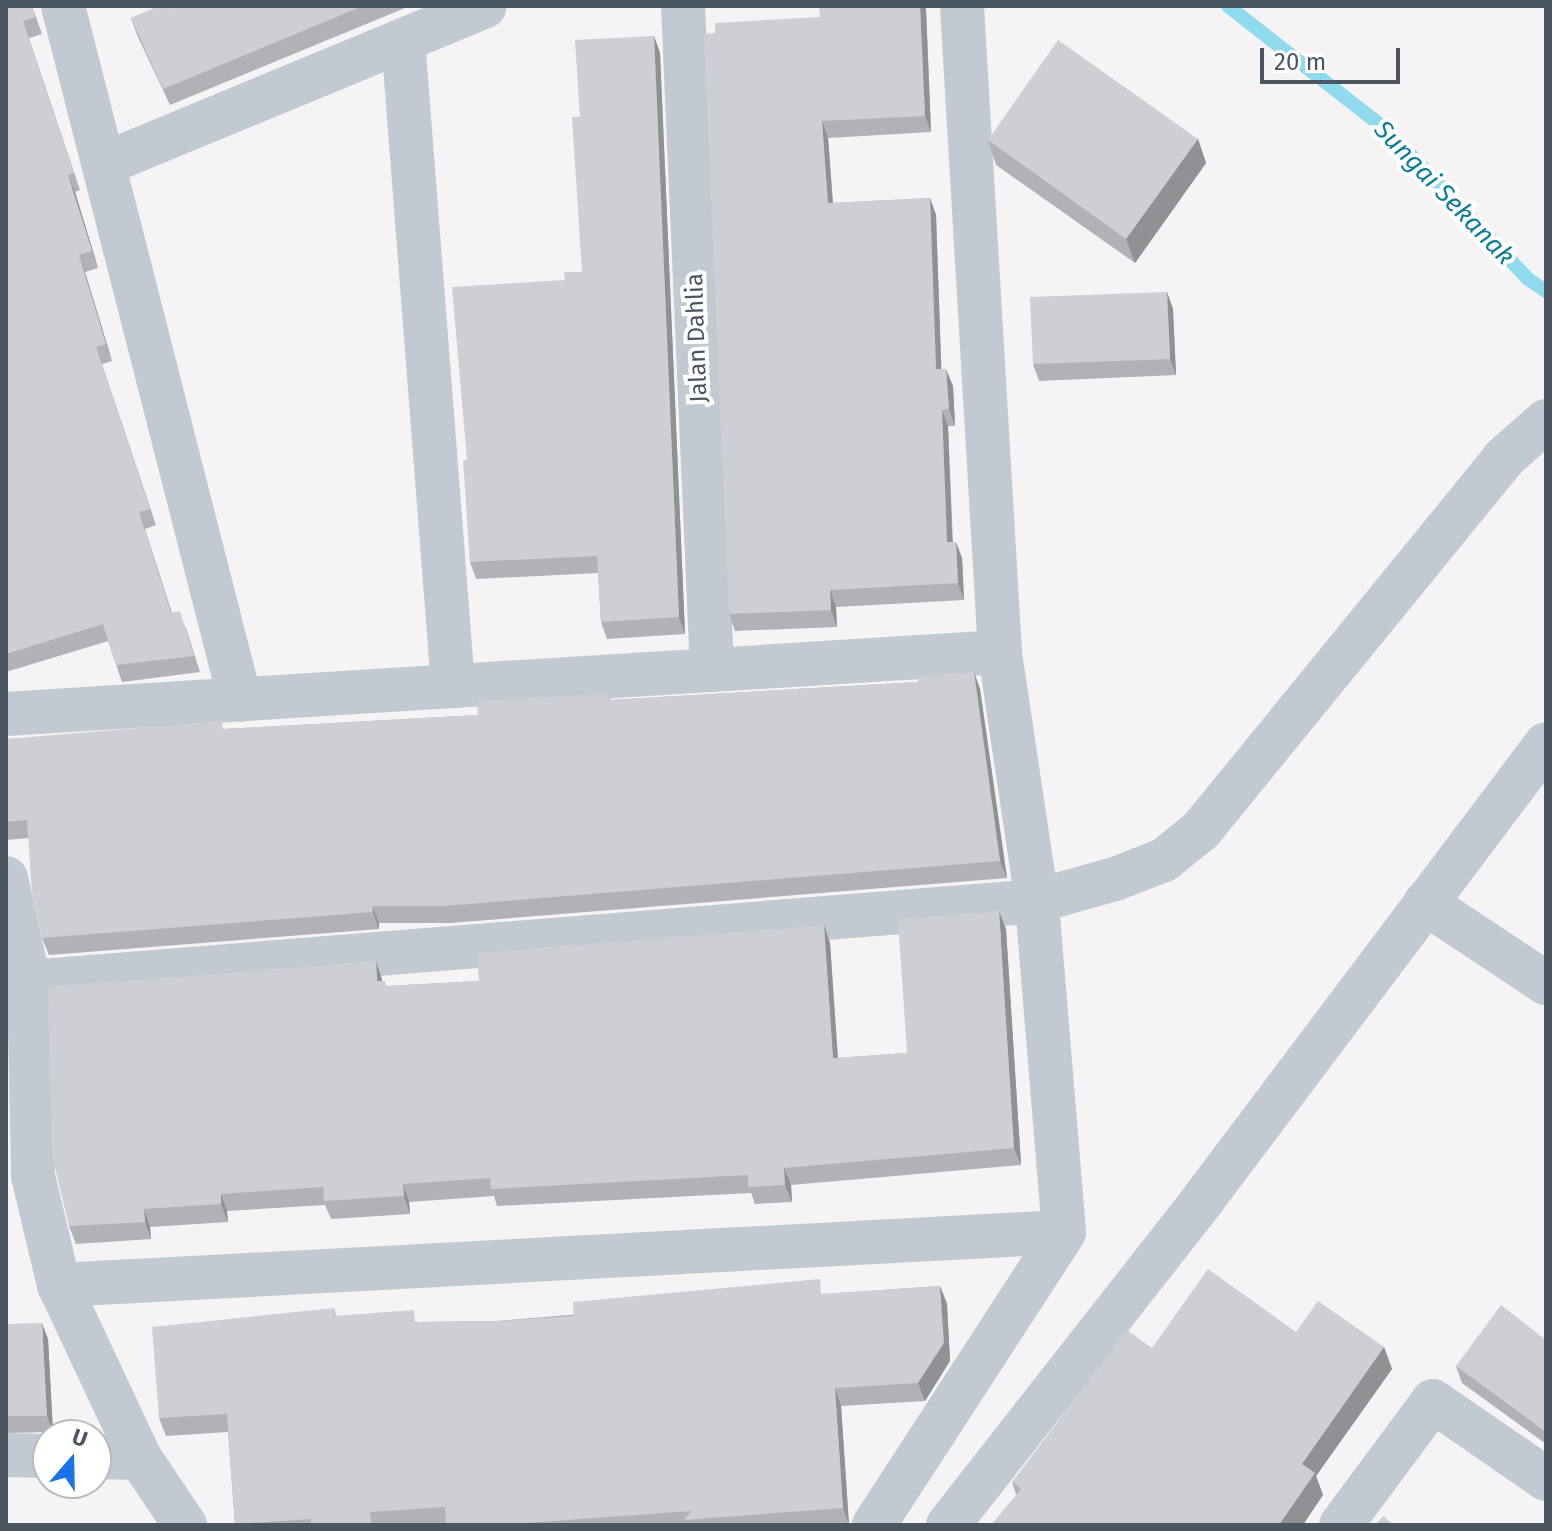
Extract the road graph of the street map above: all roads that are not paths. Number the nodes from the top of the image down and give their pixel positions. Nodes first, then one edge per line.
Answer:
1 (63, 6) edge
2 (485, 6) edge
3 (683, 6) edge
4 (962, 6) edge
5 (403, 40) junction
6 (104, 164) junction
7 (1546, 421) edge
8 (1000, 652) junction
9 (712, 670) junction
10 (453, 686) junction
11 (240, 700) junction
12 (6, 714) edge
13 (1546, 744) edge
14 (6, 878) edge
15 (1037, 901) junction
16 (1425, 903) junction
17 (29, 982) junction
18 (1546, 983) edge
19 (1064, 1232) junction
20 (59, 1285) junction
21 (6, 1455) edge
22 (32, 1456) edge
23 (112, 1457) edge
24 (140, 1458) junction
25 (1546, 1479) edge
26 (185, 1525) edge
27 (874, 1525) edge
28 (948, 1525) edge
29 (1341, 1525) edge

1 - 6 street
2 - 5 street
3 - 9 street, Jalan Dahlia
4 - 8 street
5 - 6 street
5 - 10 street
6 - 11 street
7 - 15 street
8 - 9 street
8 - 15 street
9 - 10 street
10 - 11 street
11 - 12 street
13 - 16 street
14 - 17 street
15 - 17 street
15 - 19 street
16 - 18 street
16 - 28 street
17 - 20 street
19 - 20 street
19 - 27 street
20 - 24 street
21 - 22 street
23 - 24 street
24 - 26 street
25 - 29 street

